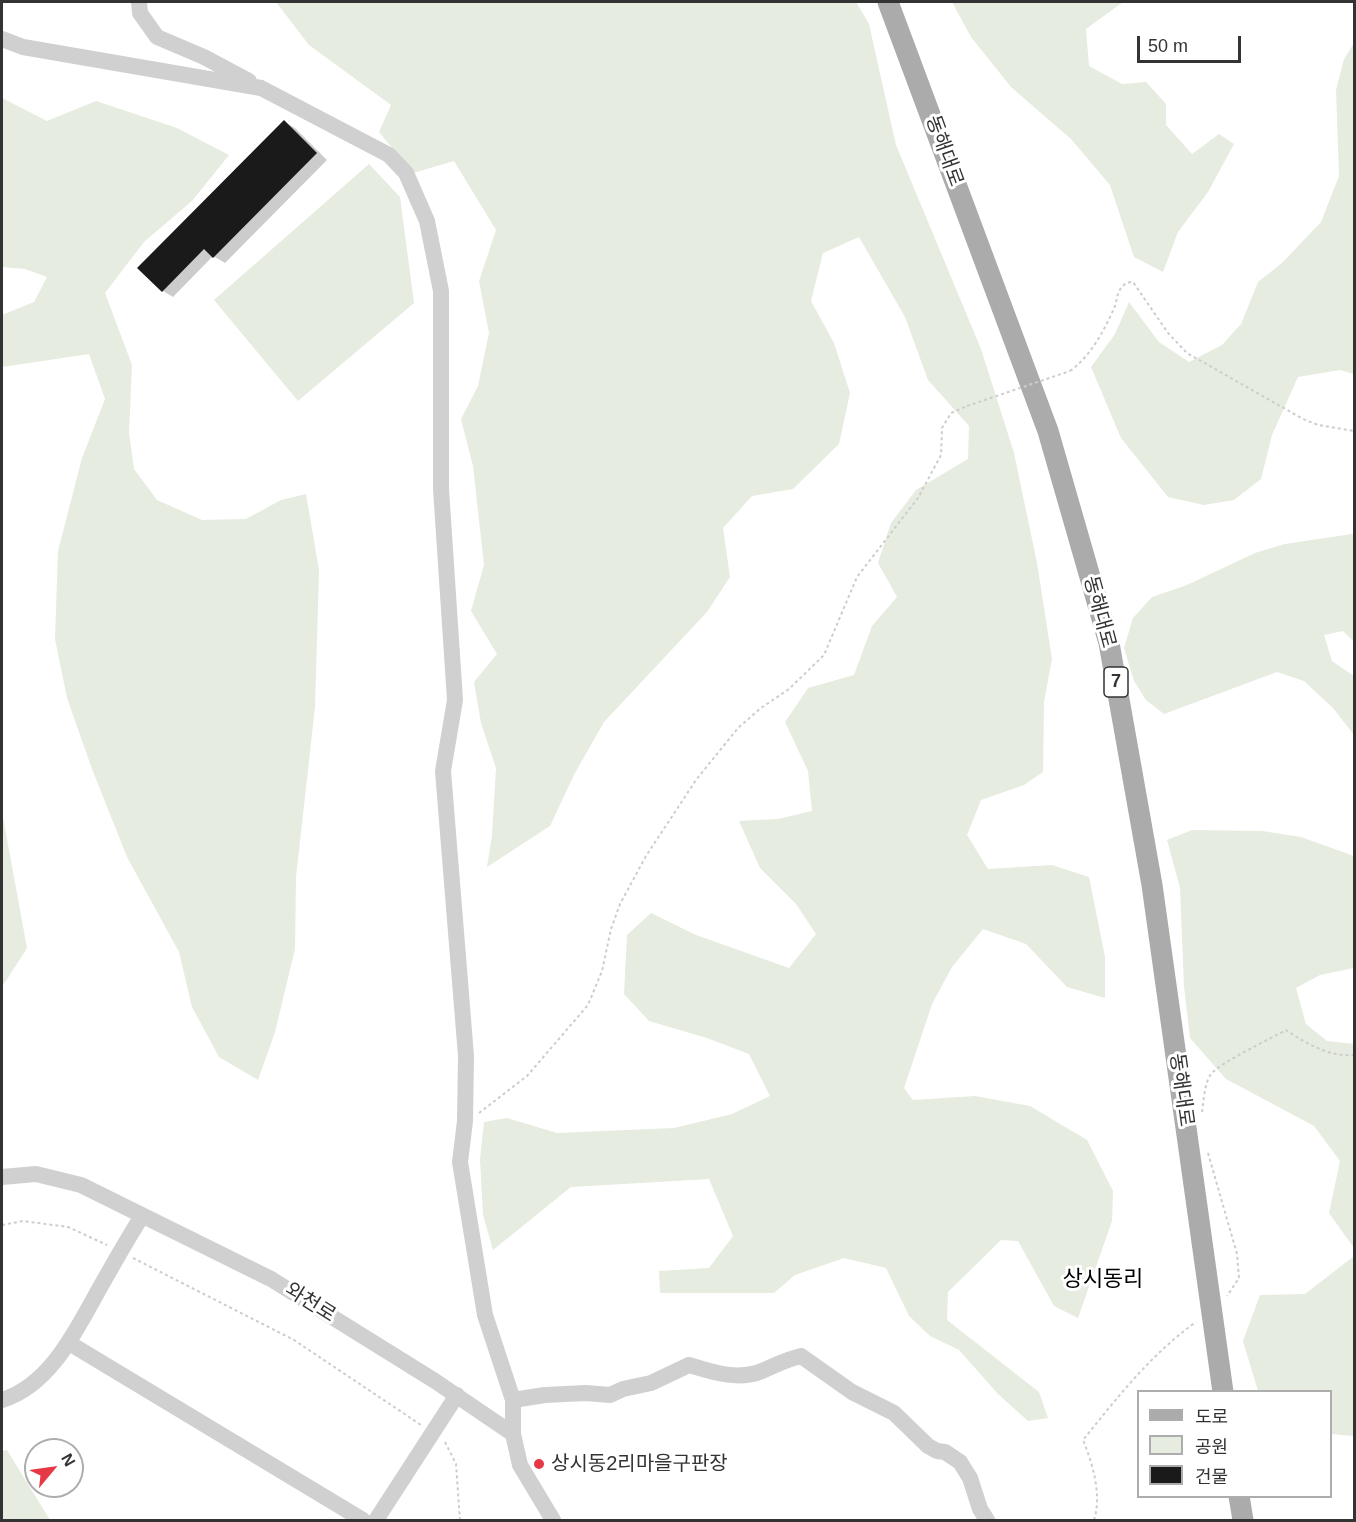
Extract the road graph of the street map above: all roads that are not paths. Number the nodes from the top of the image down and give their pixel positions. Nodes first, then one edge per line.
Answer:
1 (139, 2) edge
2 (888, 2) edge
3 (2, 39) edge
4 (261, 88) junction
5 (2, 1177) edge
6 (142, 1216) junction
7 (69, 1343) junction
8 (1223, 1390) edge
9 (456, 1395) junction
10 (2, 1400) edge
11 (513, 1400) junction
12 (513, 1434) junction
13 (1239, 1498) edge
14 (363, 1521) edge
15 (376, 1521) edge
16 (553, 1521) edge
17 (987, 1521) edge
18 (1244, 1521) edge

1 - 4 street
2 - 8 main road, 동해대로 / 7
3 - 4 street
4 - 11 street
5 - 6 street, 와천로
6 - 7 street
6 - 9 street, 와천로
7 - 10 street
7 - 14 street
9 - 12 street, 와천로
9 - 15 street
11 - 12 street
11 - 17 street
12 - 16 street
13 - 18 main road

